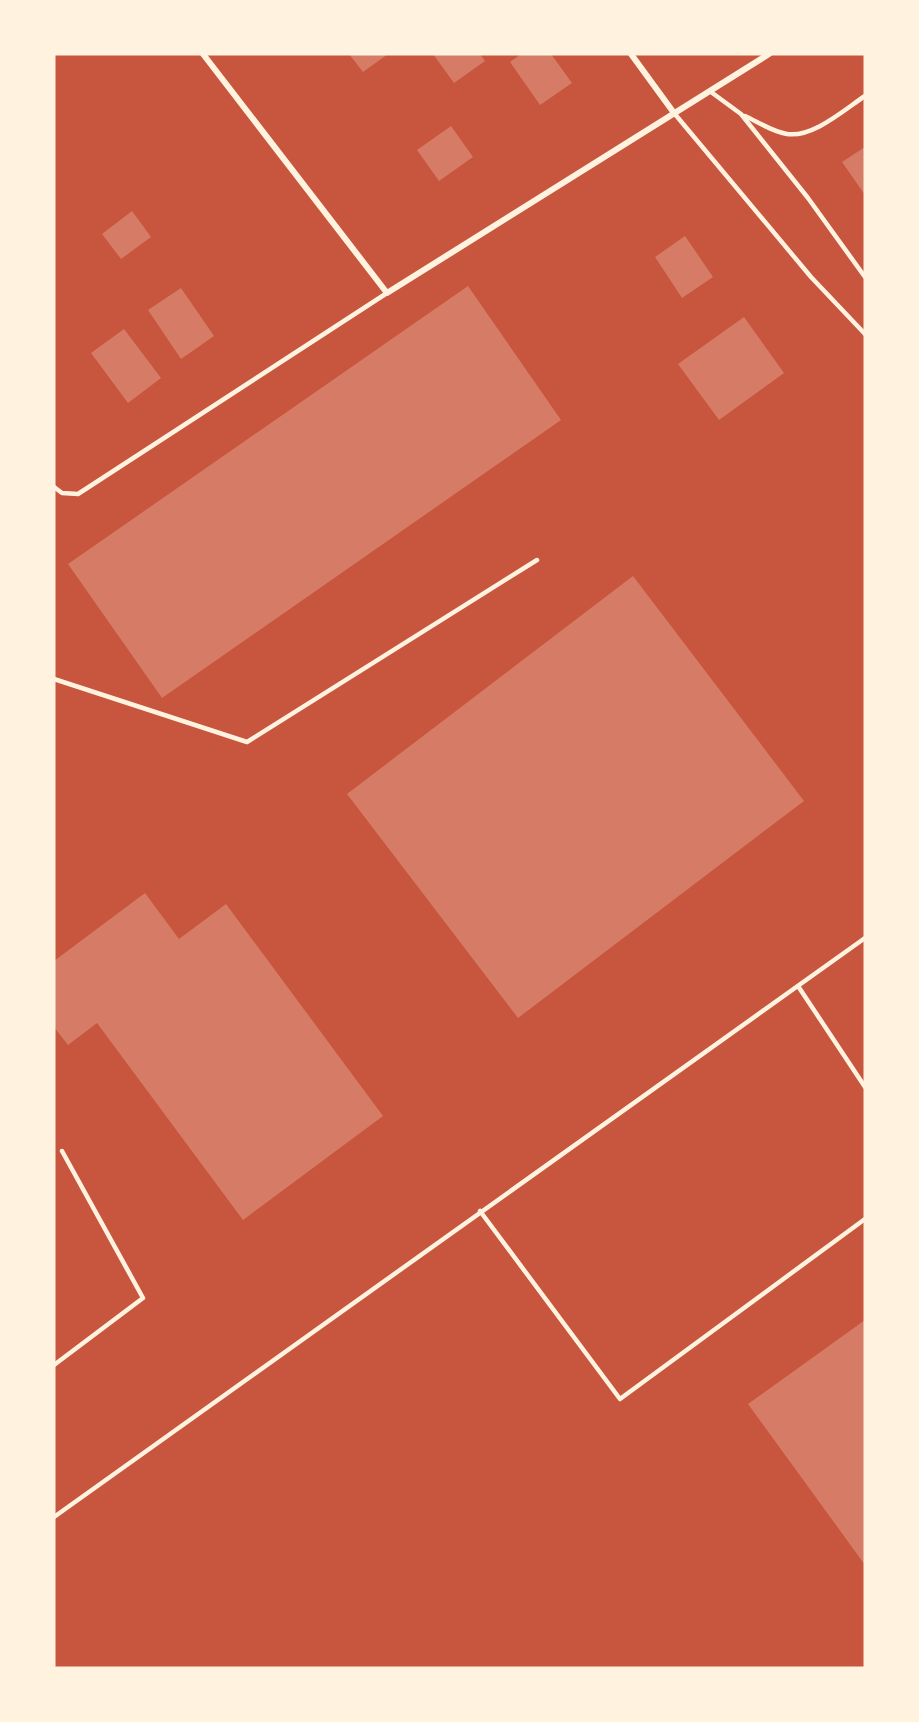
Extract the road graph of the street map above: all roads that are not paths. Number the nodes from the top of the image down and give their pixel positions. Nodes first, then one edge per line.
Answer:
1 (203, 54) edge
2 (631, 54) edge
3 (769, 54) edge
4 (711, 92) junction
5 (865, 96) edge
6 (674, 112) junction
7 (741, 114) junction
8 (865, 277) edge
9 (387, 293) junction
10 (865, 334) edge
11 (54, 487) edge
12 (537, 560) dead end
13 (54, 679) edge
14 (865, 938) edge
15 (798, 986) junction
16 (865, 1087) edge
17 (62, 1151) dead end
18 (480, 1211) junction
19 (865, 1219) edge
20 (54, 1365) edge
21 (54, 1516) edge

1 - 9 street
2 - 6 street
3 - 4 street
4 - 6 street
4 - 7 lane
5 - 7 lane
6 - 9 street
6 - 10 lane
7 - 8 lane
9 - 11 lane
12 - 13 lane
14 - 15 lane
15 - 16 lane
15 - 18 lane
17 - 20 lane
18 - 19 lane
18 - 21 lane

